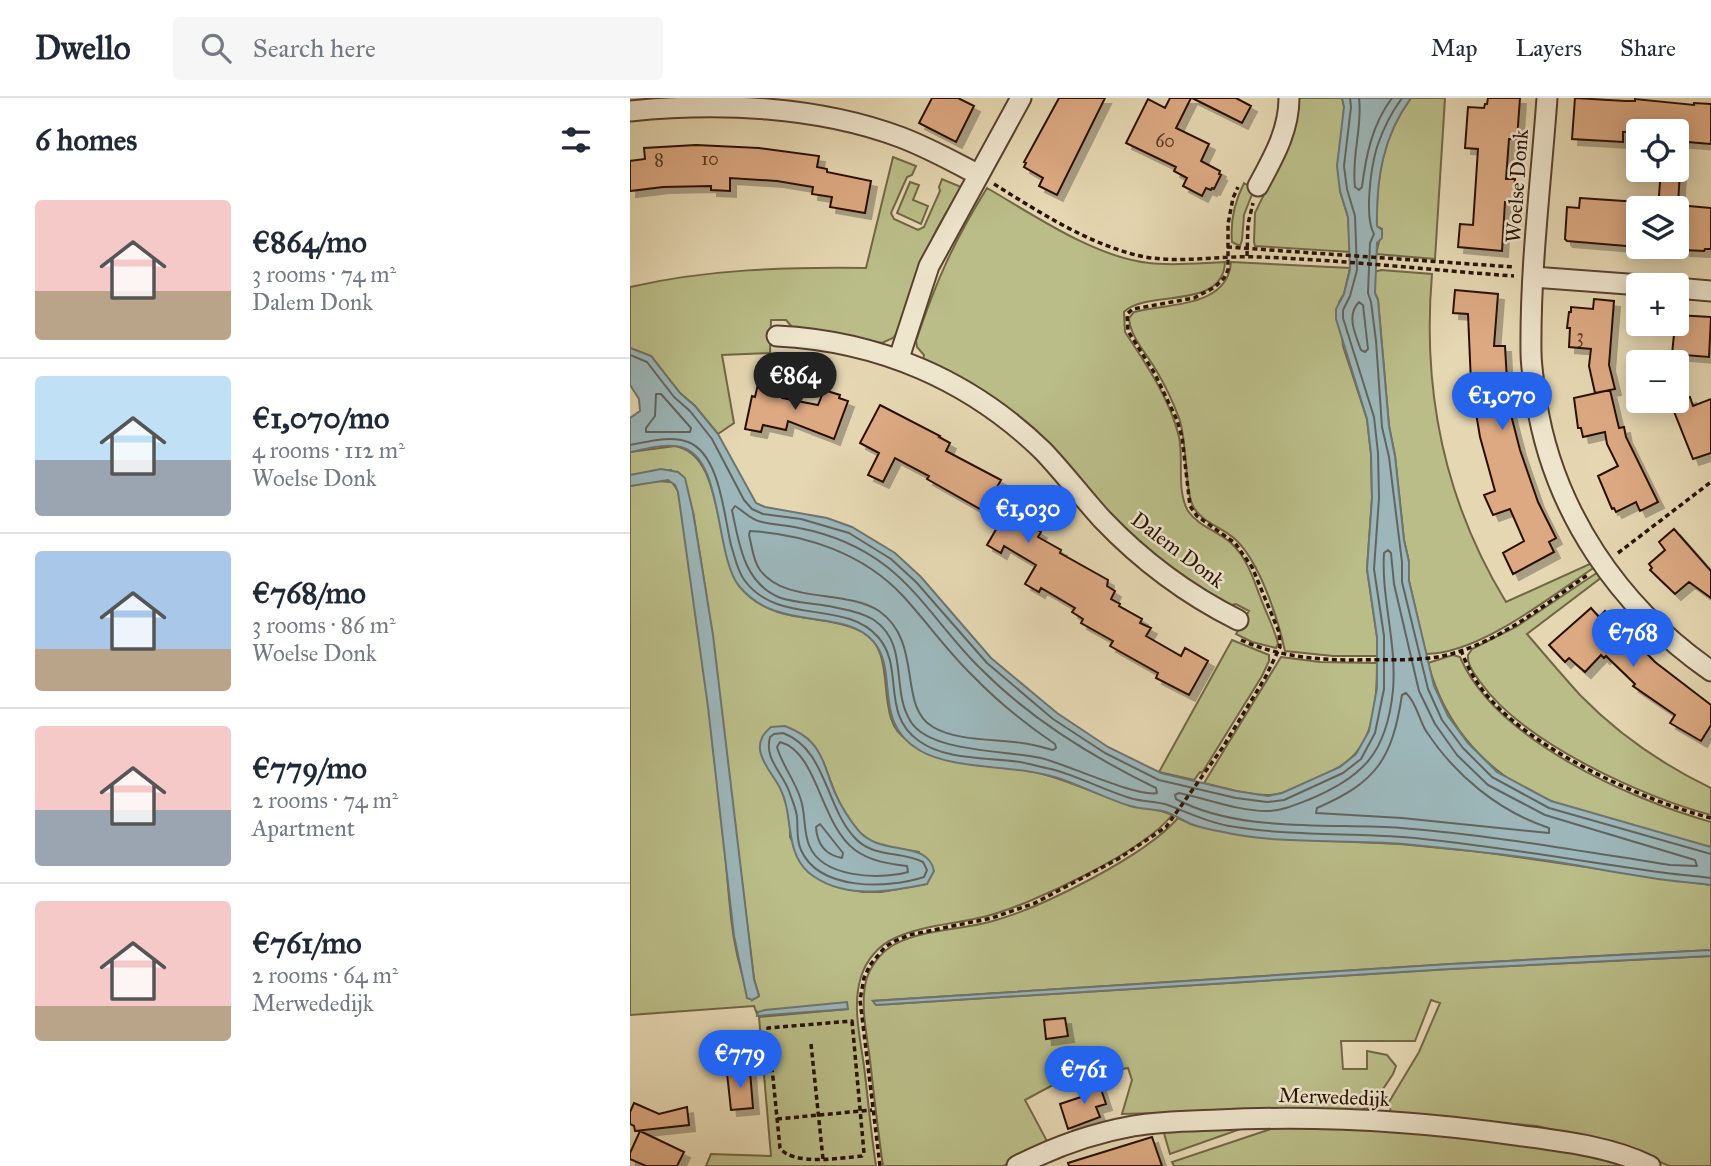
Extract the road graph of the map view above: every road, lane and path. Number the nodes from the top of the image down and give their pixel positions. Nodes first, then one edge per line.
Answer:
1 (1021, 98) edge
2 (1289, 98) edge
3 (1547, 98) edge
4 (757, 104) edge
5 (630, 111) edge
6 (977, 174) junction
7 (1258, 186) joint
8 (1227, 247) dead end
9 (1247, 248) junction
10 (1228, 256) junction
11 (1247, 256) junction
12 (1534, 273) junction
13 (1626, 283) edge
14 (1689, 289) edge
15 (1711, 291) edge
16 (777, 336) dead end
17 (899, 358) junction
18 (1711, 482) edge
19 (1602, 565) junction
20 (1236, 628) joint
21 (1461, 650) junction
22 (1277, 653) junction
23 (1711, 671) edge
24 (1711, 818) edge
25 (811, 1044) dead end
26 (872, 1110) junction
27 (860, 1111) junction
28 (819, 1114) junction
29 (776, 1119) junction
30 (823, 1159) junction
31 (880, 1166) edge
32 (1017, 1166) edge
33 (1650, 1166) edge

1 - 6 street
2 - 7 street
3 - 12 street, Woelse Donk
4 - 5 street
4 - 6 street
6 - 10 path
6 - 17 street
7 - 9 path
8 - 9 path
9 - 11 path
9 - 12 path
10 - 11 path
10 - 22 path
11 - 12 path
12 - 13 street
12 - 19 street, Woelse Donk
14 - 15 street
16 - 17 street, Dalem Donk
17 - 20 street, Dalem Donk
18 - 19 path
19 - 21 path
19 - 23 street, Woelse Donk
20 - 22 path
21 - 22 path
21 - 24 path
22 - 26 path
25 - 28 path
26 - 27 path
26 - 31 path
27 - 28 path
27 - 29 path
27 - 30 path
28 - 29 path
28 - 30 path
29 - 30 path
32 - 33 street, Merwededijk

